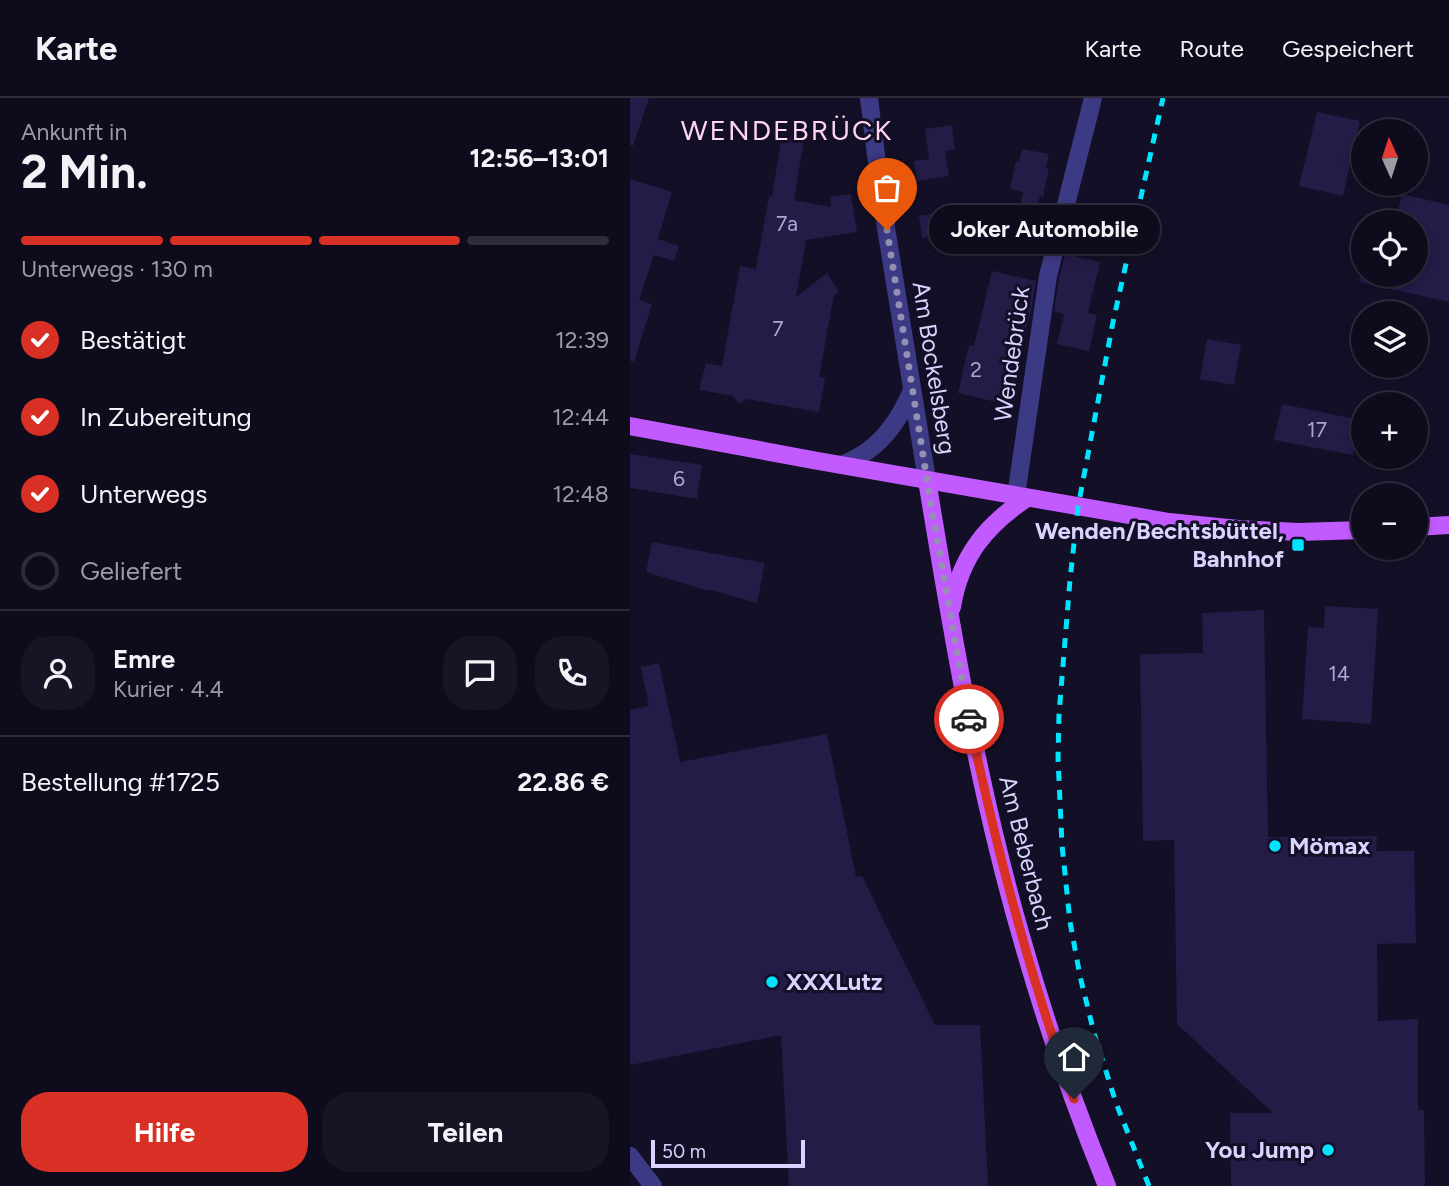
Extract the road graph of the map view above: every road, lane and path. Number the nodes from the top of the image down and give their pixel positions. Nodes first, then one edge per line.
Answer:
1 (869, 98) edge
2 (1093, 98) edge
3 (912, 390) junction
4 (630, 426) edge
5 (842, 465) junction
6 (927, 480) junction
7 (1022, 497) junction
8 (1449, 525) edge
9 (1428, 526) edge
10 (1351, 530) edge
11 (951, 617) junction
12 (630, 1156) edge
13 (653, 1186) edge
14 (1107, 1186) edge

1 - 3 street, Am Bockelsberg
2 - 7 street, Wendebrück
3 - 5 street
3 - 6 street, Am Bockelsberg
4 - 5 main road
5 - 6 main road
6 - 7 main road
6 - 11 main road, Am Beberbach
7 - 10 main road
7 - 11 main road
8 - 9 main road
11 - 14 main road, Am Beberbach
12 - 13 street

